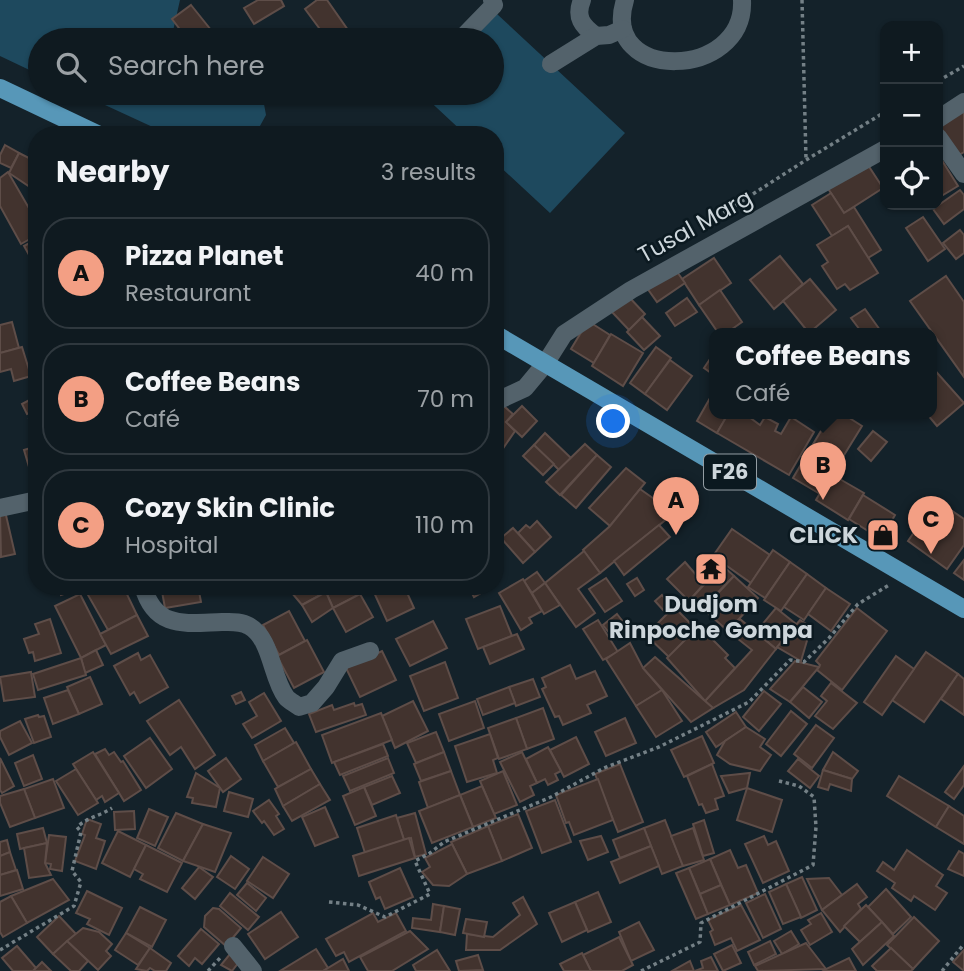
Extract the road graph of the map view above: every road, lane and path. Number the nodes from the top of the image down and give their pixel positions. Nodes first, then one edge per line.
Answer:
1 (492, 0) edge
2 (582, 0) edge
3 (625, 0) edge
4 (742, 0) edge
5 (802, 0) edge
6 (472, 28) edge
7 (623, 29) junction
8 (596, 36) junction
9 (551, 64) dead end
10 (964, 66) edge
11 (943, 78) edge
12 (0, 88) edge
13 (28, 101) edge
14 (964, 102) edge
15 (36, 105) edge
16 (880, 115) edge
17 (943, 116) edge
18 (80, 126) edge
19 (943, 144) edge
20 (880, 152) edge
21 (806, 160) junction
22 (964, 173) edge
23 (689, 235) dead end
24 (504, 339) edge
25 (545, 364) junction
26 (504, 398) edge
27 (28, 502) edge
28 (0, 508) edge
29 (903, 573) junction
30 (147, 595) edge
31 (964, 609) edge
32 (370, 651) dead end
33 (779, 781) dead end
34 (112, 808) dead end
35 (329, 902) dead end
36 (964, 944) edge
37 (233, 946) dead end
38 (0, 950) edge
39 (253, 971) edge
40 (641, 971) edge
41 (942, 971) edge

1 - 6 street
2 - 8 street
3 - 7 street
4 - 7 street
5 - 21 path
7 - 8 street
8 - 9 street
10 - 11 path
12 - 13 main road
14 - 17 street
15 - 18 main road
16 - 21 path
19 - 22 street
20 - 25 street, Tusal Marg
21 - 23 path
24 - 25 main road, F26
25 - 26 street, Tusal Marg
25 - 29 main road, F26
27 - 28 street
29 - 31 main road, F26
29 - 35 path
30 - 32 street
33 - 40 path
34 - 38 path
36 - 41 path
37 - 39 street

